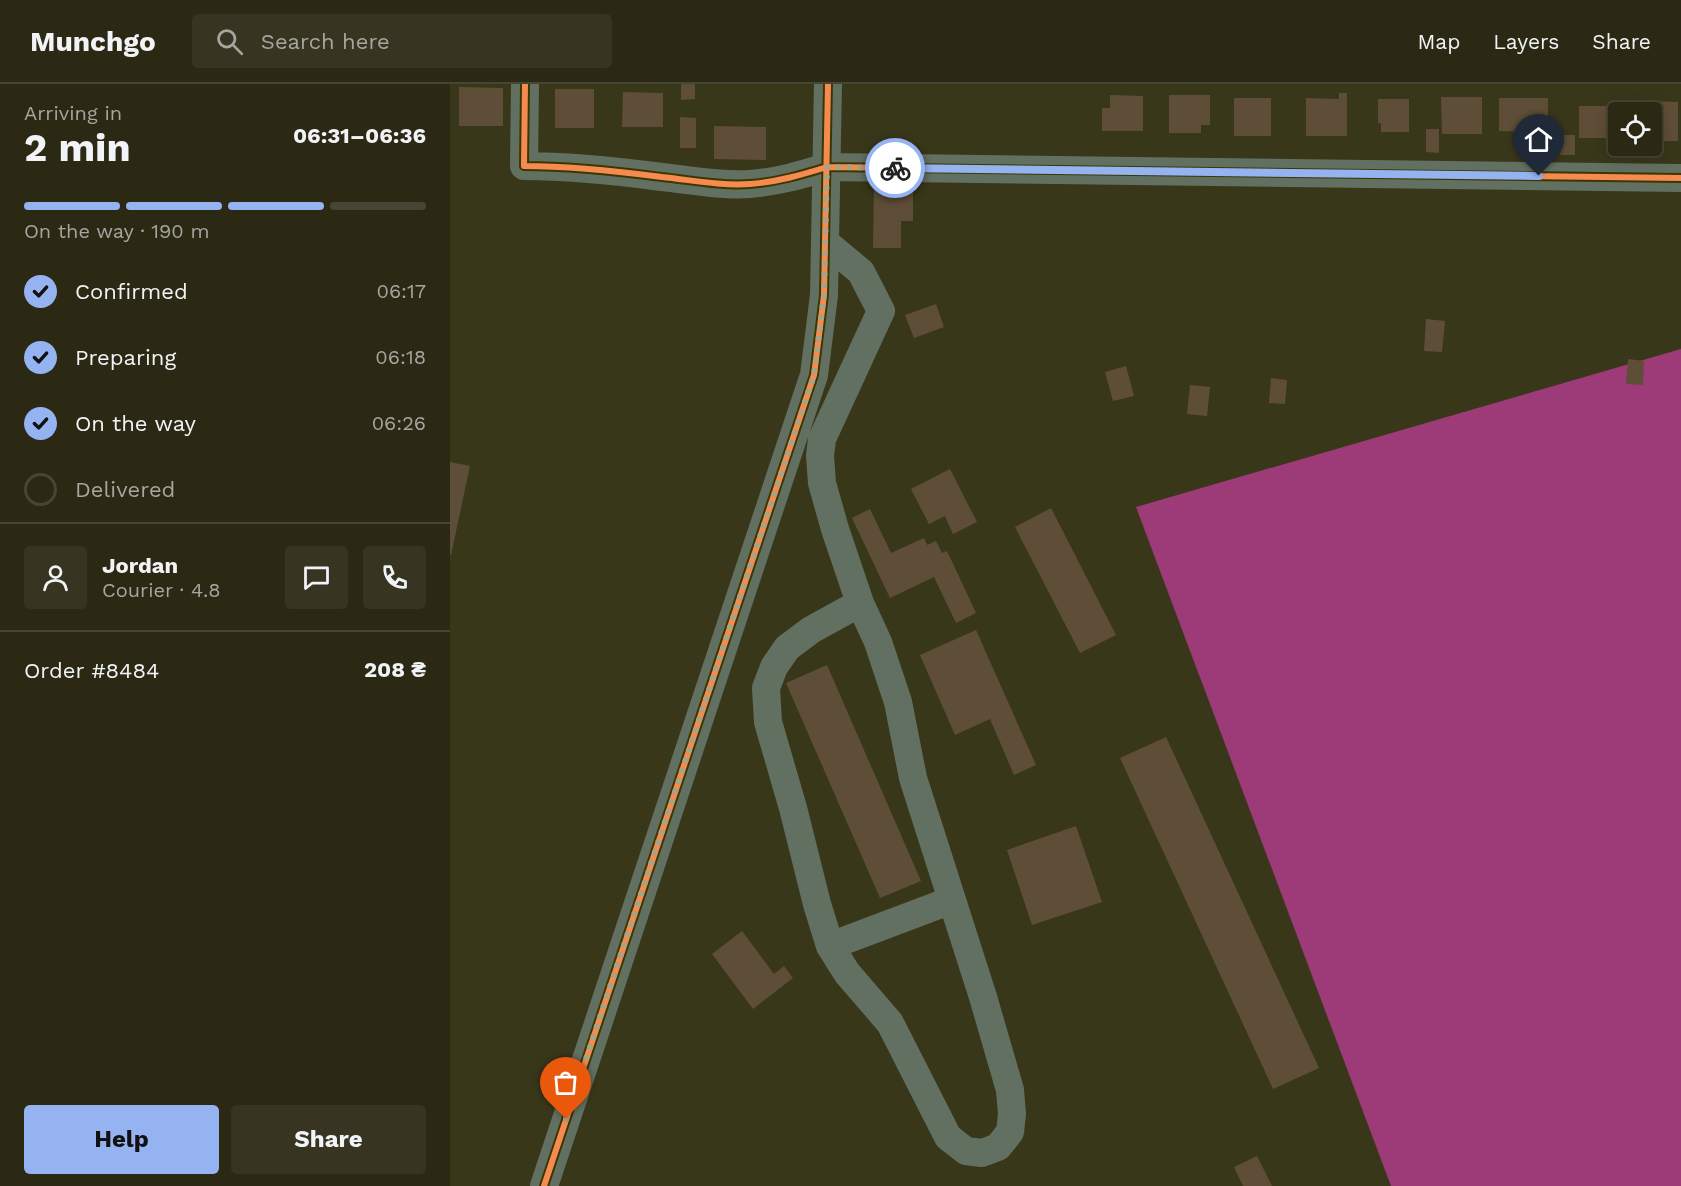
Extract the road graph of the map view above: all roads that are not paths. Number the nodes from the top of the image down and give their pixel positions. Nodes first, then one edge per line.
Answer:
1 (525, 84) edge
2 (828, 84) edge
3 (827, 167) junction
4 (1681, 178) edge
5 (825, 242) junction
6 (860, 603) junction
7 (952, 900) junction
8 (830, 946) junction
9 (544, 1186) edge

1 - 3 street
2 - 3 street
3 - 4 street
3 - 5 street
5 - 6 street
5 - 9 street
6 - 7 street
6 - 8 street
7 - 8 street
7 - 8 street

